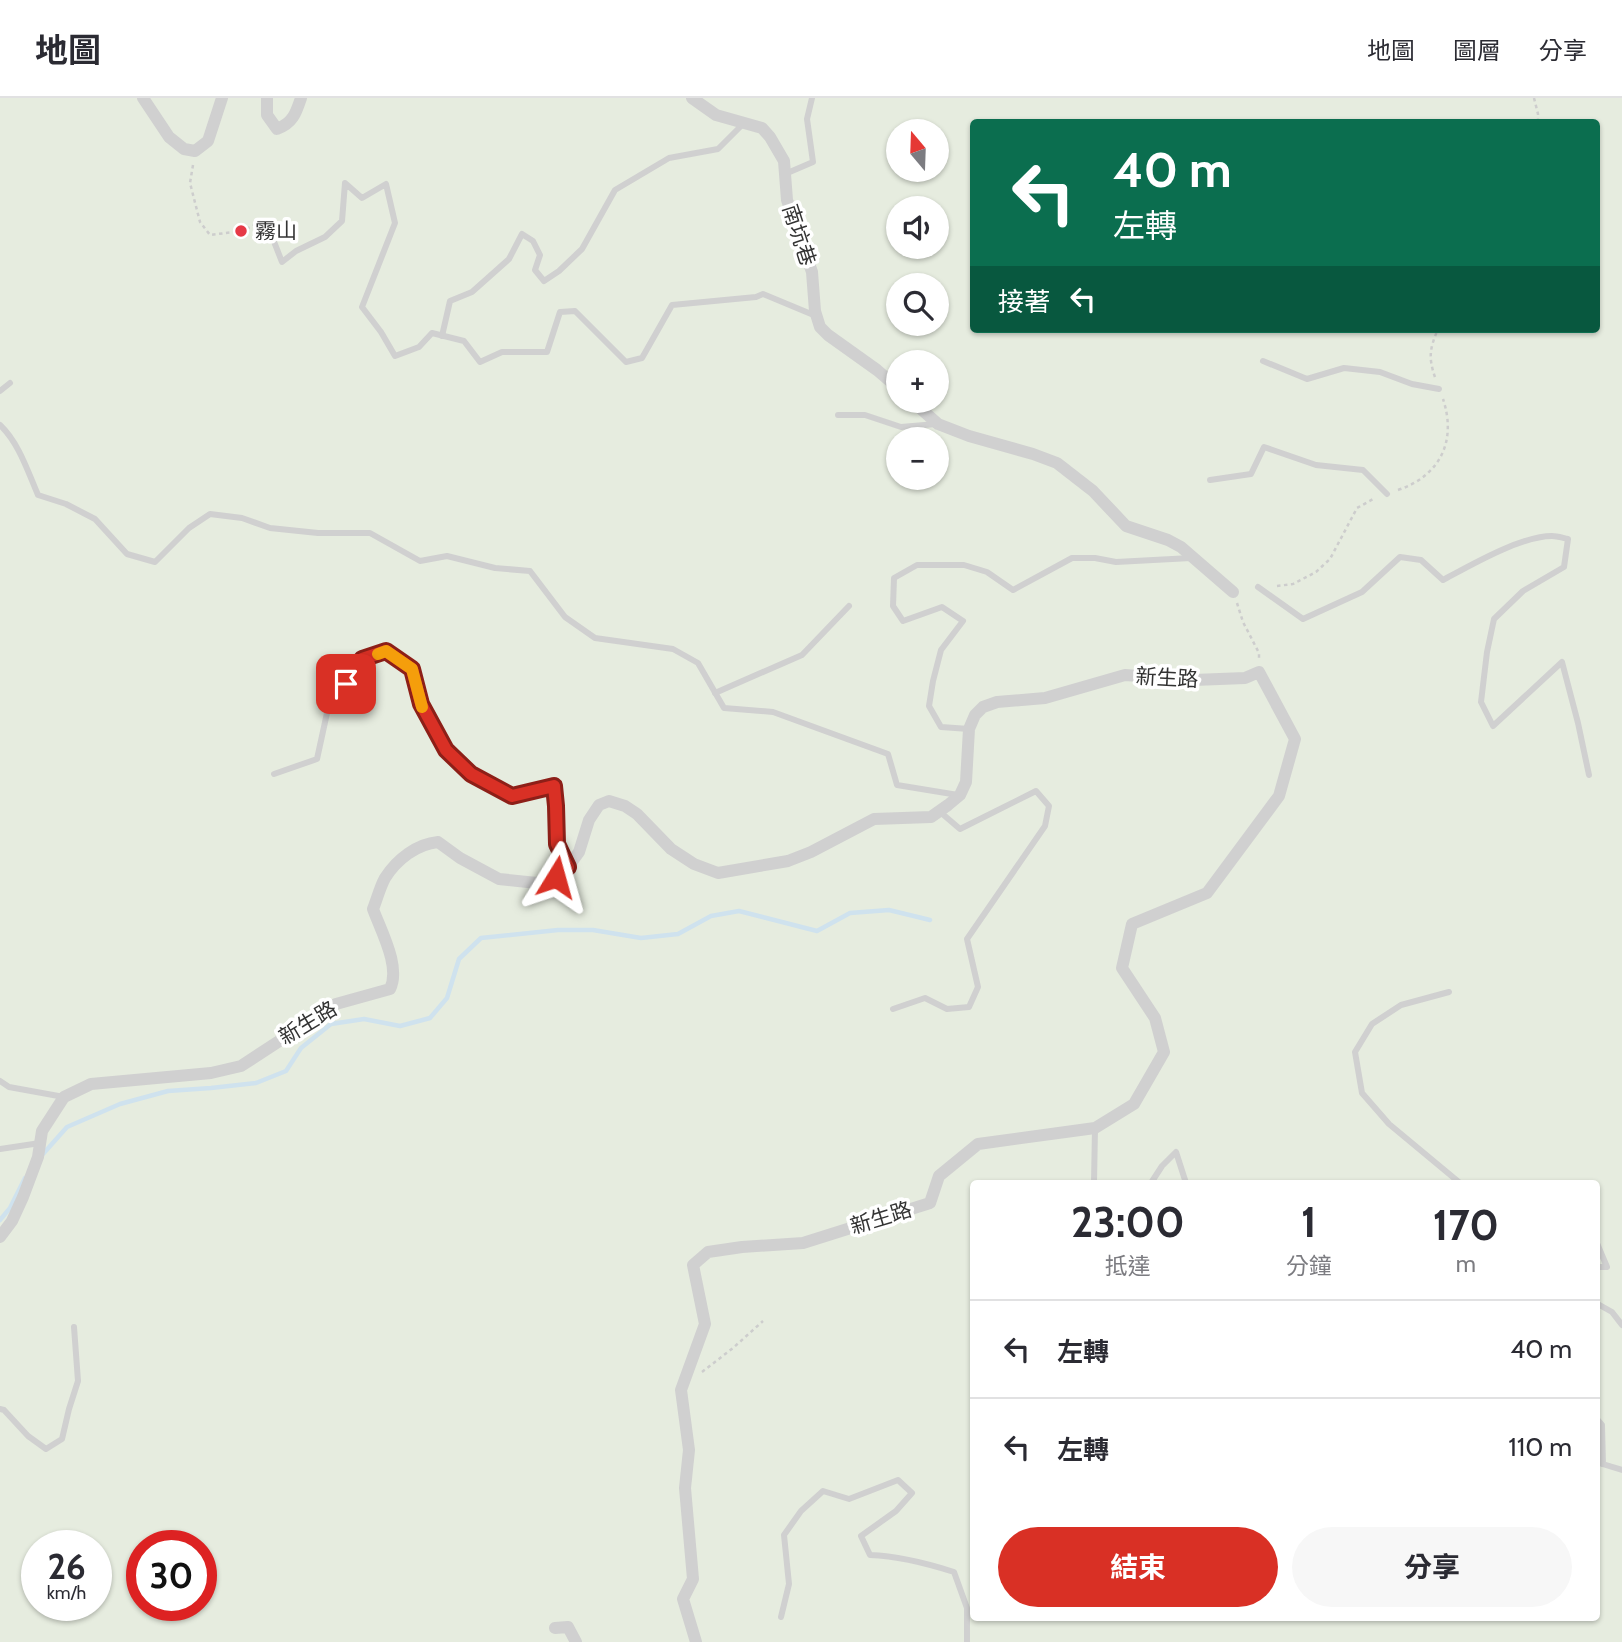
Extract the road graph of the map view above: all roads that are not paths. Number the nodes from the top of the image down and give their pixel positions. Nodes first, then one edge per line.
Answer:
1 (143, 98) edge
2 (222, 98) edge
3 (267, 98) edge
4 (301, 98) edge
5 (692, 98) edge
6 (812, 98) edge
7 (744, 123) junction
8 (785, 174) junction
9 (271, 234) dead end
10 (817, 317) junction
11 (442, 336) junction
12 (1263, 361) dead end
13 (886, 378) edge
14 (10, 383) dead end
15 (1439, 389) dead end
16 (0, 391) edge
17 (926, 413) edge
18 (838, 415) dead end
19 (938, 424) junction
20 (0, 425) edge
21 (1210, 480) dead end
22 (1387, 494) dead end
23 (1193, 558) junction
24 (1258, 587) dead end
25 (1233, 592) road end
26 (849, 606) dead end
27 (715, 693) junction
28 (969, 729) junction
29 (274, 774) dead end
30 (1589, 775) dead end
31 (960, 795) junction
32 (939, 811) junction
33 (568, 867) junction
34 (1449, 992) dead end
35 (893, 1009) dead end
36 (0, 1081) edge
37 (64, 1097) junction
38 (1095, 1128) junction
39 (40, 1143) junction
40 (0, 1149) edge
41 (1094, 1180) edge
42 (1153, 1180) edge
43 (1185, 1180) edge
44 (1456, 1180) edge
45 (0, 1237) edge
46 (1600, 1250) edge
47 (1600, 1267) edge
48 (1600, 1305) edge
49 (1622, 1325) edge
50 (74, 1327) dead end
51 (0, 1409) edge
52 (1600, 1423) edge
53 (1600, 1463) edge
54 (1622, 1470) edge
55 (781, 1617) dead end
56 (555, 1628) dead end
57 (576, 1642) edge
58 (696, 1642) edge
59 (967, 1642) edge

1 - 2 street
3 - 4 street
5 - 7 street, 南坑巷
6 - 8 lane
7 - 8 street, 南坑巷
7 - 11 lane
8 - 10 street, 南坑巷
9 - 11 lane
10 - 11 lane
10 - 13 street
12 - 15 lane
14 - 16 lane
17 - 19 street
18 - 19 lane
19 - 23 street
20 - 27 lane
21 - 22 lane
23 - 25 street
23 - 28 lane
24 - 30 lane
26 - 27 lane
27 - 31 lane
28 - 31 street
28 - 38 street, 新生路
29 - 33 lane
31 - 32 street
32 - 33 street
32 - 35 lane
33 - 37 street, 新生路
34 - 44 lane
36 - 37 lane
37 - 39 street
38 - 41 lane
38 - 58 street, 新生路
39 - 40 lane
39 - 45 street
42 - 43 lane
46 - 47 lane
48 - 49 lane
50 - 51 lane
52 - 53 lane
53 - 54 lane
55 - 59 lane
56 - 57 street

